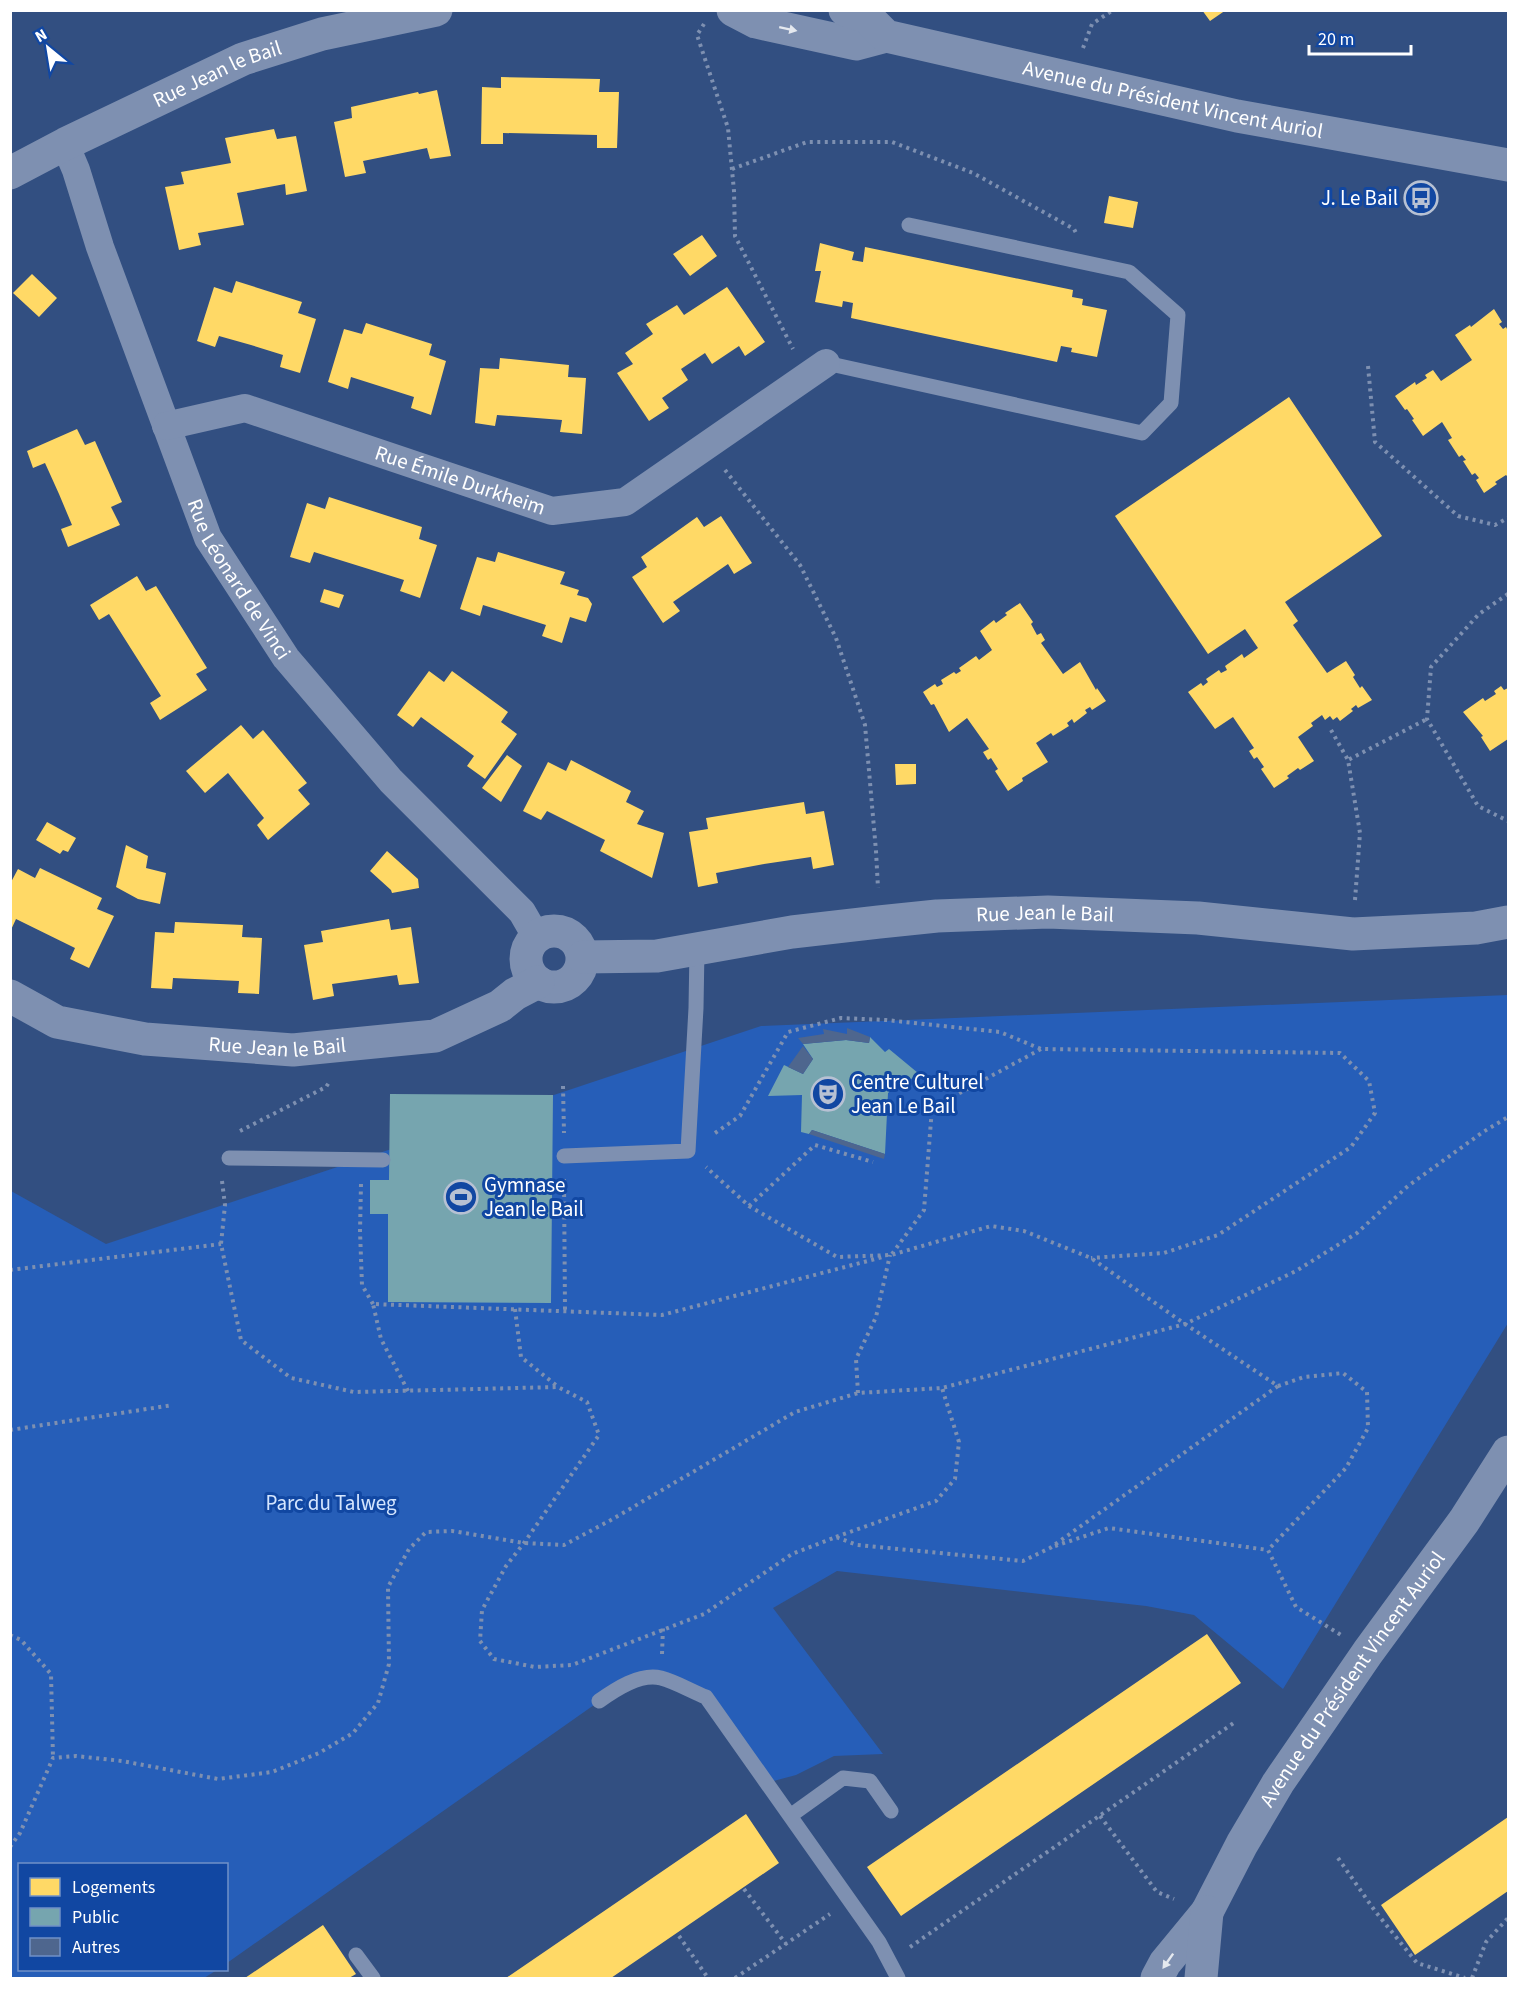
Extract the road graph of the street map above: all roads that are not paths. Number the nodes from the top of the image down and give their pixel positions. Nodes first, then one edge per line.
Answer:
1 (436, 10) edge
2 (845, 10) edge
3 (720, 15) edge
4 (886, 36) junction
5 (65, 144) junction
6 (1509, 165) edge
7 (11, 172) edge
8 (909, 225) dead end
9 (817, 370) joint
10 (166, 426) junction
11 (1509, 922) edge
12 (537, 938) junction
13 (697, 949) junction
14 (583, 957) junction
15 (538, 982) junction
16 (10, 996) edge
17 (564, 1156) road end
18 (229, 1158) dead end
19 (383, 1160) dead end
20 (1509, 1452) edge
21 (599, 1701) dead end
22 (891, 1811) dead end
23 (790, 1816) junction
24 (1207, 1912) junction
25 (356, 1955) dead end
26 (373, 1978) edge
27 (898, 1978) edge
28 (1157, 1978) edge
29 (1201, 1978) edge

1 - 5 street, Rue Jean le Bail
2 - 4 street, Avenue du Président Vincent Auriol
3 -> 4 street
4 - 6 street, Avenue du Président Vincent Auriol
5 - 7 street, Rue Jean le Bail
5 - 10 street, Rue Léonard de Vinci
8 - 9 lane
9 - 10 street, Rue Émile Durkheim
10 - 12 street, Rue Léonard de Vinci
11 - 13 street, Rue Jean le Bail
12 - 14 street
12 - 15 street
13 - 14 street, Rue Jean le Bail
13 - 17 lane
14 - 15 street
15 - 16 street, Rue Jean le Bail
18 - 19 lane
20 - 24 street, Avenue du Président Vincent Auriol
21 - 23 lane
22 - 23 lane
23 - 27 lane
24 -> 28 street, Avenue du Président Vincent Auriol
24 - 29 street, Avenue du Président Vincent Auriol
25 - 26 lane

